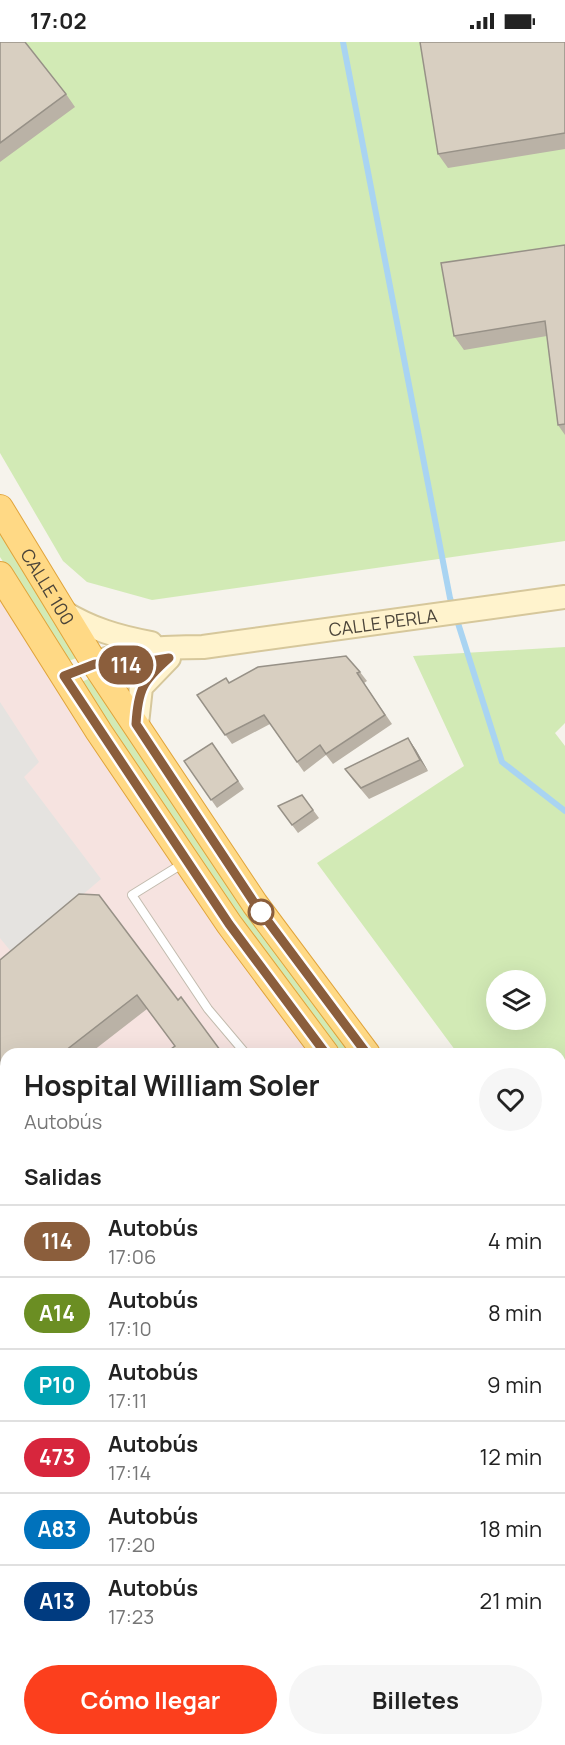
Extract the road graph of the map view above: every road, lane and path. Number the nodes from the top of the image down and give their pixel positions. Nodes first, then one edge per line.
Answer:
1 (0, 508) edge
2 (0, 575) edge
3 (565, 597) edge
4 (61, 610) junction
5 (170, 653) junction
6 (95, 664) junction
7 (64, 676) junction
8 (136, 724) junction
9 (186, 861) junction
10 (241, 1048) edge
11 (322, 1048) edge
12 (363, 1048) edge

1 - 4 highway, CALLE 100
2 - 7 highway, CALLE 100
3 - 5 main road, CALLE PERLA
4 - 5 main road
4 - 6 highway, CALLE 100
5 - 6 main road, CALLE PERLA
5 - 8 main road
6 - 7 highway
6 - 8 highway, CALLE 100
7 - 9 highway, CALLE 100
8 - 12 highway, CALLE 100
9 - 10 lane
9 - 11 highway, CALLE 100

